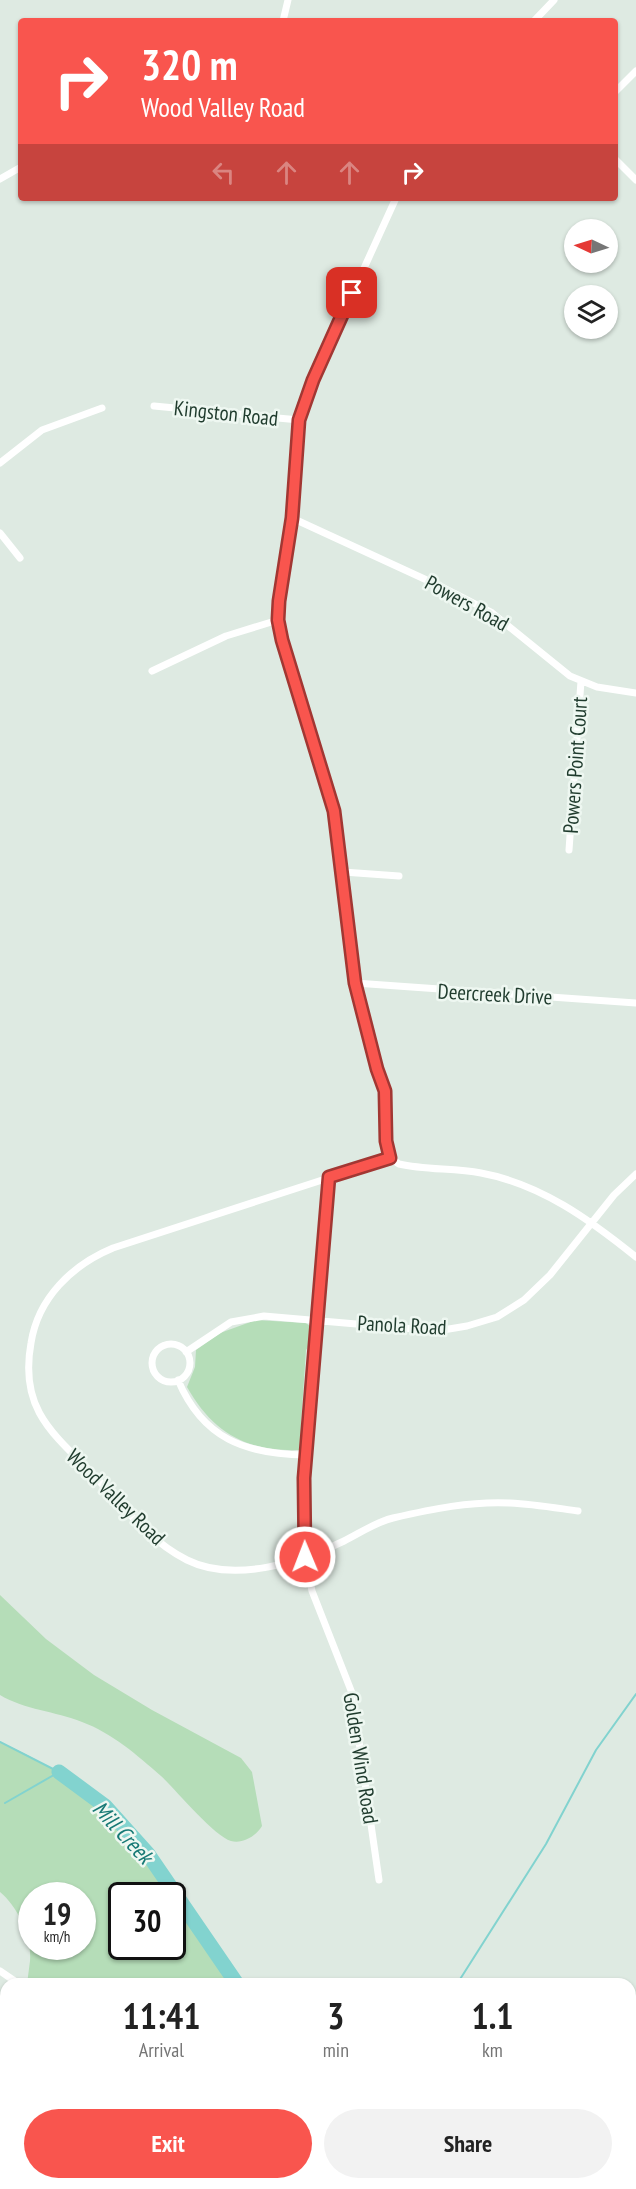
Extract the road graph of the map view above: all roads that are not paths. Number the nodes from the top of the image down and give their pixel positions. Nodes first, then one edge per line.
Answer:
1 (288, 0) edge
2 (554, 0) edge
3 (284, 18) edge
4 (537, 18) edge
5 (636, 71) edge
6 (618, 89) edge
7 (618, 162) edge
8 (18, 169) edge
9 (0, 179) edge
10 (636, 180) edge
11 (395, 201) edge
12 (154, 406) dead end
13 (102, 408) dead end
14 (299, 420) junction
15 (0, 463) edge
16 (292, 518) junction
17 (0, 533) edge
18 (20, 558) dead end
19 (278, 620) junction
20 (152, 671) dead end
21 (581, 681) junction
22 (636, 693) edge
23 (569, 850) dead end
24 (343, 872) junction
25 (399, 876) dead end
26 (355, 983) junction
27 (636, 1003) edge
28 (392, 1159) junction
29 (636, 1174) edge
30 (329, 1177) junction
31 (593, 1222) junction
32 (636, 1257) edge
33 (317, 1319) junction
34 (186, 1352) junction
35 (178, 1380) junction
36 (306, 1455) junction
37 (578, 1511) dead end
38 (305, 1557) junction
39 (379, 1880) dead end

1 - 3 street
2 - 4 street
5 - 6 street
7 - 10 street
8 - 9 street
11 - 14 street
12 - 14 street, Kingston Road
13 - 15 street
14 - 16 street
16 - 19 street
16 - 21 street, Powers Road
17 - 18 street
19 - 20 street
19 - 24 street
21 - 22 street, Powers Road
21 - 23 street, Powers Point Court
24 - 25 street
24 - 26 street
26 - 27 street, Deercreek Drive
26 - 28 street
28 - 30 street
28 - 31 street
29 - 31 street, Panola Road
30 - 33 street, Golden Wind Road
30 - 38 street, Wood Valley Road
31 - 32 street
31 - 33 street, Panola Road
33 - 34 street, Panola Road
33 - 36 street, Golden Wind Road
34 - 35 street
34 - 35 street
35 - 36 street
36 - 38 street, Golden Wind Road
37 - 38 street, Wood Valley Road
38 - 39 street, Golden Wind Road

